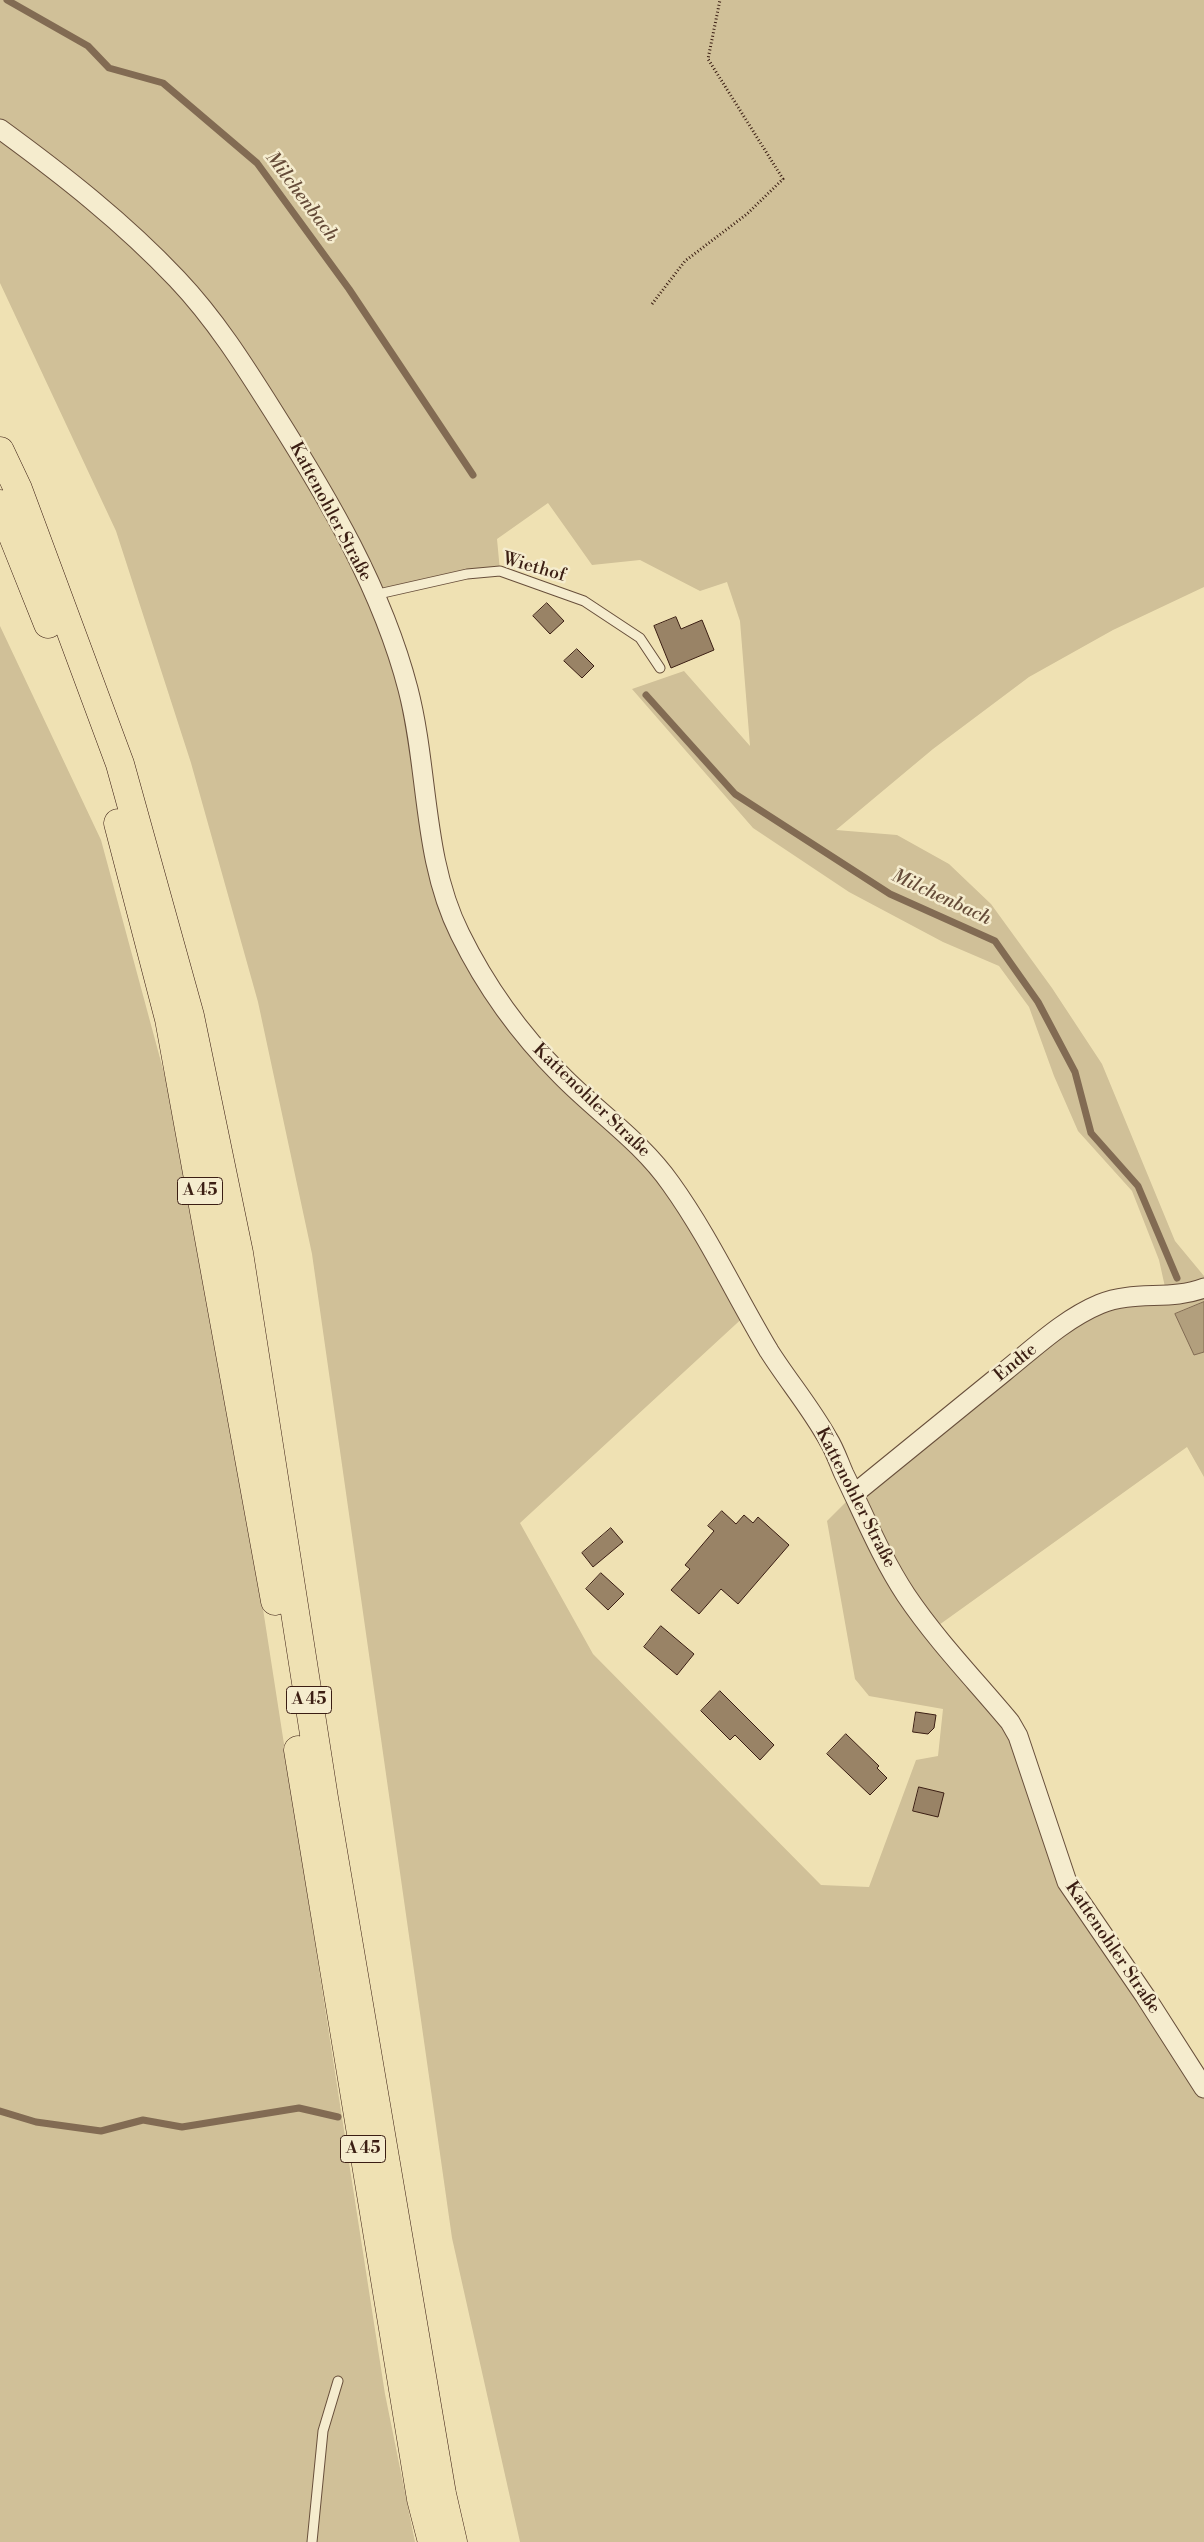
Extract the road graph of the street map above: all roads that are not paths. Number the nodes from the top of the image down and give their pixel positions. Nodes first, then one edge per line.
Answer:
1 (0, 128) edge
2 (0, 451) edge
3 (0, 504) edge
4 (374, 595) junction
5 (660, 668) dead end
6 (1204, 1288) edge
7 (854, 1494) junction
8 (314, 1799) junction
9 (1204, 2088) edge
10 (338, 2381) dead end
11 (431, 2496) junction
12 (312, 2542) edge
13 (432, 2542) edge
14 (454, 2542) edge

1 - 4 street, Kattenohler Straße
2 - 8 highway, A 45
3 - 8 highway, A 45
4 - 5 lane, Wiethof
4 - 7 street, Kattenohler Straße
6 - 7 street, Endte
7 - 9 street, Kattenohler Straße
8 - 11 highway, A 45
10 - 12 lane
11 - 13 highway, A 45
11 - 14 highway, A 45

